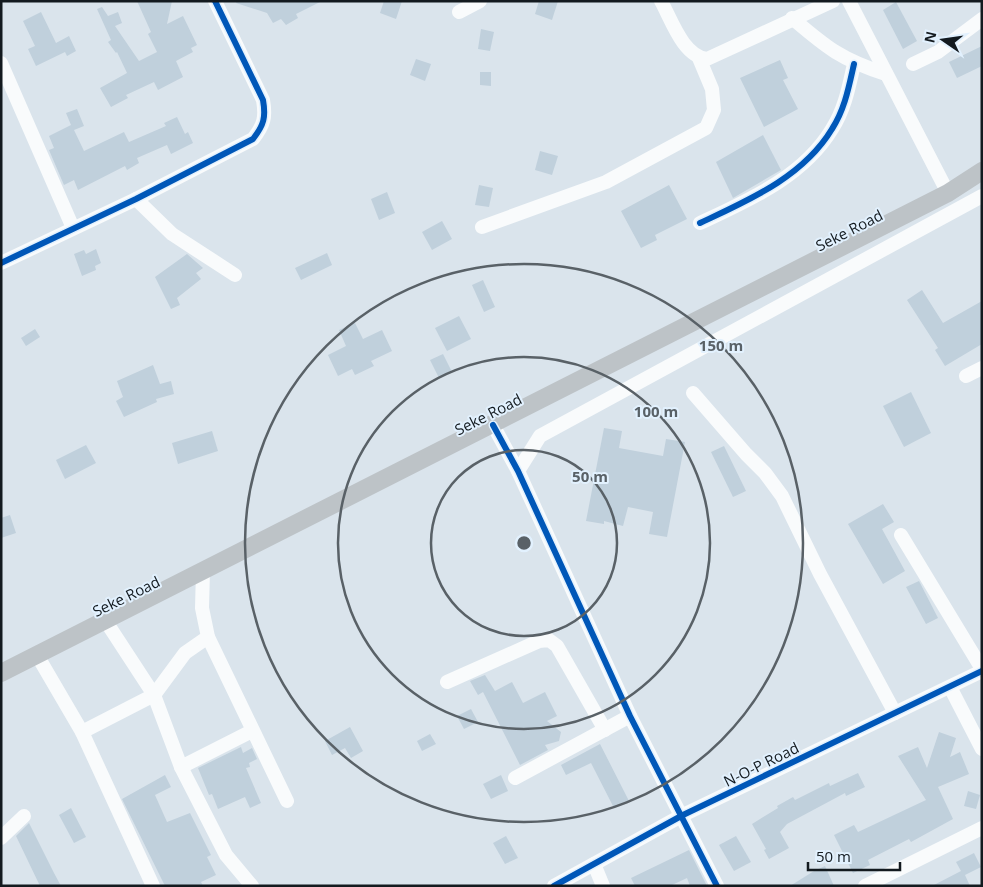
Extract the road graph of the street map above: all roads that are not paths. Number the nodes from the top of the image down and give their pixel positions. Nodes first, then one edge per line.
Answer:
1 (215, 1) edge
2 (480, 1) edge
3 (661, 1) edge
4 (832, 1) edge
5 (849, 1) edge
6 (459, 12) dead end
7 (792, 18) junction
8 (982, 18) edge
9 (700, 58) junction
10 (1, 63) edge
11 (854, 64) junction
12 (913, 64) dead end
13 (886, 74) junction
14 (982, 171) edge
15 (948, 194) junction
16 (982, 196) edge
17 (136, 199) junction
18 (700, 223) dead end
19 (482, 227) dead end
20 (73, 228) junction
21 (1, 264) edge
22 (236, 275) dead end
23 (982, 368) edge
24 (966, 376) dead end
25 (693, 393) dead end
26 (492, 426) junction
27 (518, 472) junction
28 (901, 536) dead end
29 (203, 572) junction
30 (105, 620) junction
31 (208, 637) junction
32 (37, 655) junction
33 (982, 670) edge
34 (1, 673) edge
35 (447, 682) dead end
36 (950, 687) junction
37 (154, 695) junction
38 (895, 713) junction
39 (630, 716) junction
40 (605, 730) junction
41 (252, 731) junction
42 (82, 732) junction
43 (982, 750) edge
44 (181, 767) junction
45 (515, 778) dead end
46 (286, 801) dead end
47 (683, 815) junction
48 (24, 816) dead end
49 (982, 828) edge
50 (1, 838) edge
51 (594, 864) junction
52 (153, 886) edge
53 (252, 886) edge
54 (554, 886) edge
55 (603, 886) edge
56 (717, 886) edge
57 (865, 886) edge

1 - 17 street
2 - 6 street
3 - 9 street
4 - 7 street
5 - 13 street
7 - 9 street
7 - 11 street
8 - 12 street
9 - 19 street
10 - 20 street
11 - 13 street
11 - 18 street
13 - 15 street
14 - 15 main road, Seke Road
15 - 26 main road, Seke Road
16 - 27 street
17 - 20 street
17 - 22 street
20 - 21 street
23 - 24 street
25 - 38 street
26 - 27 street
26 - 29 main road, Seke Road
27 - 39 street
28 - 33 street
29 - 30 main road, Seke Road
29 - 31 street
30 - 32 main road, Seke Road
30 - 37 street
31 - 37 street
31 - 41 street
32 - 34 main road, Seke Road
32 - 42 street
33 - 36 street, N-O-P Road
35 - 40 street
36 - 38 street, N-O-P Road
36 - 43 street
37 - 42 street
37 - 44 street
38 - 47 street, N-O-P Road
39 - 40 street
39 - 47 street
40 - 45 street
41 - 44 street
41 - 46 street
42 - 52 street
44 - 53 street
47 - 51 street, N-O-P Road
47 - 56 street
48 - 50 street
49 - 57 street
51 - 54 street, N-O-P Road
51 - 55 street

